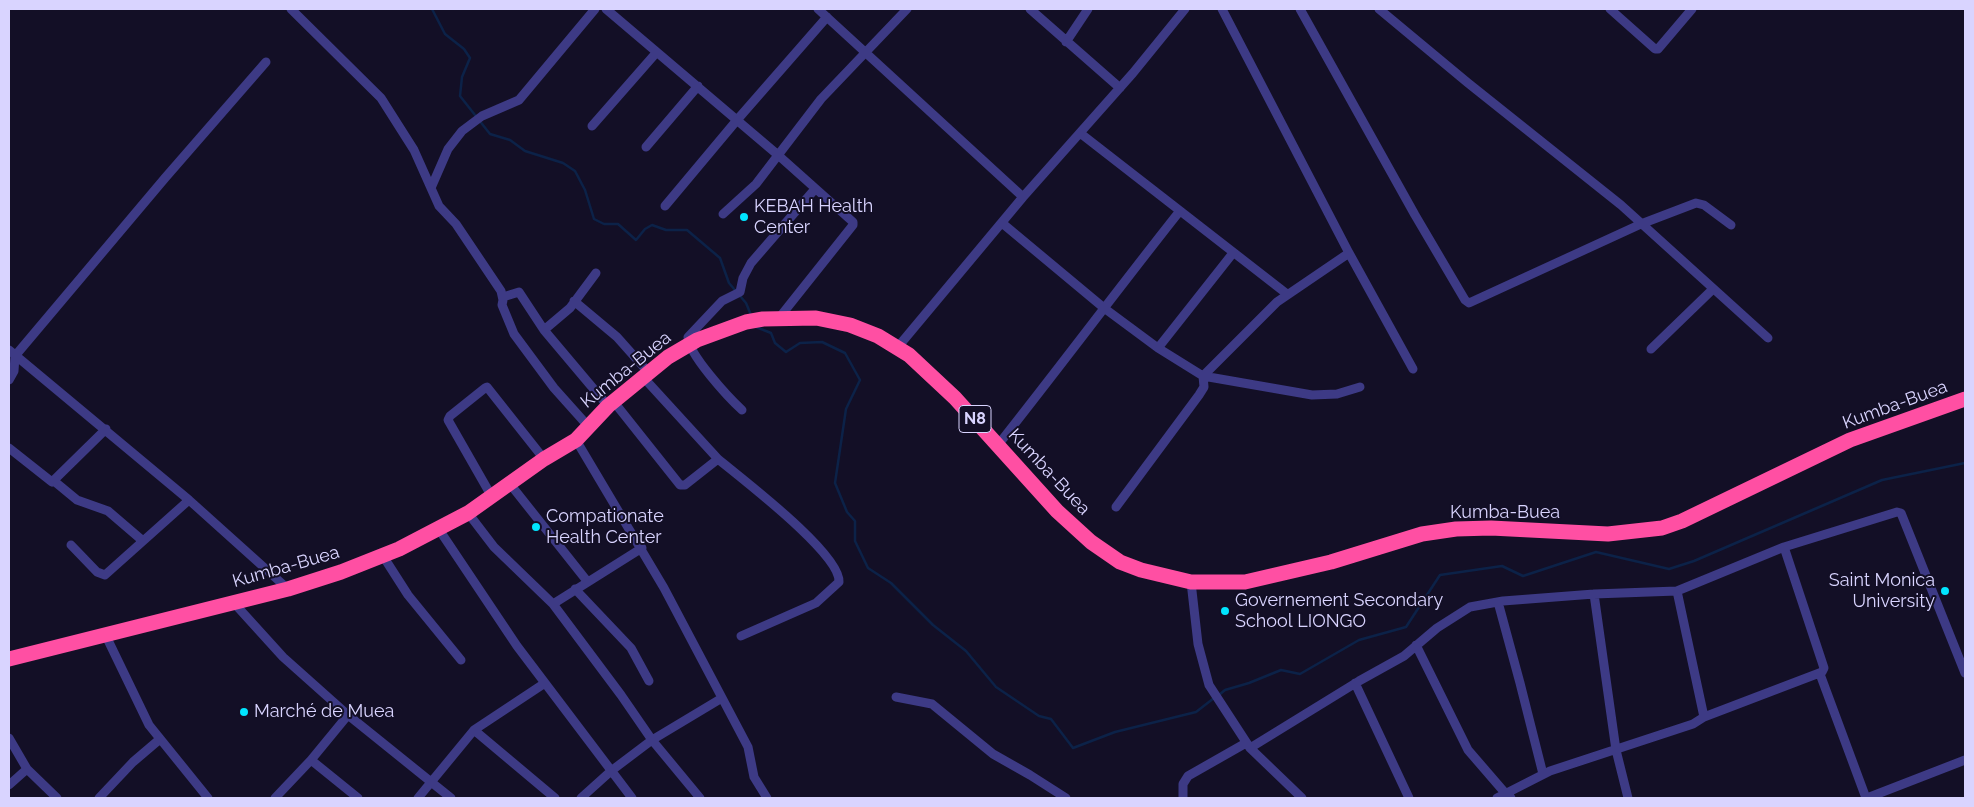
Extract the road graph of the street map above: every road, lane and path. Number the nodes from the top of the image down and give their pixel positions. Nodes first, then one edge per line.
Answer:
1 (290, 9) edge
2 (595, 9) edge
3 (606, 9) edge
4 (907, 9) edge
5 (1030, 9) edge
6 (1088, 9) edge
7 (1185, 9) edge
8 (1222, 9) edge
9 (1300, 9) edge
10 (1379, 9) edge
11 (1610, 9) edge
12 (1692, 9) edge
13 (823, 12) edge
14 (1066, 42) junction
15 (656, 53) junction
16 (865, 53) junction
17 (266, 62) dead end
18 (698, 86) junction
19 (1120, 88) junction
20 (737, 120) junction
21 (592, 126) dead end
22 (1080, 133) junction
23 (646, 147) dead end
24 (778, 155) junction
25 (431, 188) junction
26 (815, 189) junction
27 (1023, 196) junction
28 (666, 206) dead end
29 (1180, 212) junction
30 (723, 214) dead end
31 (1002, 223) junction
32 (1641, 224) junction
33 (1731, 225) dead end
34 (1233, 253) junction
35 (1349, 253) junction
36 (596, 273) dead end
37 (1713, 289) junction
38 (1287, 294) junction
39 (502, 297) junction
40 (574, 301) junction
41 (1104, 308) junction
42 (779, 318) junction
43 (544, 330) junction
44 (1768, 338) dead end
45 (689, 344) junction
46 (897, 348) junction
47 (1158, 348) junction
48 (1651, 349) dead end
49 (12, 353) edge
50 (1413, 369) dead end
51 (646, 375) junction
52 (1203, 376) junction
53 (9, 380) edge
54 (1360, 387) dead end
55 (1965, 399) edge
56 (611, 404) junction
57 (742, 410) dead end
58 (588, 426) junction
59 (106, 429) junction
60 (576, 440) junction
61 (998, 445) junction
62 (9, 448) edge
63 (544, 459) junction
64 (718, 459) junction
65 (54, 481) junction
66 (510, 484) junction
67 (492, 497) junction
68 (189, 500) junction
69 (1116, 507) dead end
70 (468, 513) junction
71 (438, 528) junction
72 (143, 541) junction
73 (71, 545) dead end
74 (1784, 547) junction
75 (642, 548) junction
76 (383, 556) junction
77 (587, 581) junction
78 (1191, 582) junction
79 (288, 589) junction
80 (575, 589) junction
81 (1677, 591) junction
82 (1594, 594) junction
83 (234, 602) junction
84 (1498, 602) junction
85 (553, 604) junction
86 (106, 636) junction
87 (741, 636) dead end
88 (1416, 645) junction
89 (9, 659) edge
90 (462, 660) dead end
91 (1965, 673) edge
92 (1820, 674) junction
93 (649, 682) dead end
94 (545, 683) junction
95 (1355, 683) junction
96 (896, 697) dead end
97 (722, 698) junction
98 (348, 715) junction
99 (1704, 717) junction
100 (474, 730) junction
101 (9, 738) edge
102 (160, 739) junction
103 (652, 740) junction
104 (1248, 746) junction
105 (1616, 750) junction
106 (311, 760) junction
107 (1965, 760) edge
108 (27, 769) junction
109 (611, 771) junction
110 (1543, 774) junction
111 (431, 782) junction
112 (9, 785) edge
113 (1505, 797) edge
114 (57, 798) edge
115 (99, 798) edge
116 (208, 798) edge
117 (275, 798) edge
118 (358, 798) edge
119 (418, 798) edge
120 (451, 798) edge
121 (555, 798) edge
122 (582, 798) edge
123 (632, 798) edge
124 (700, 798) edge
125 (767, 798) edge
126 (1066, 798) edge
127 (1182, 798) edge
128 (1302, 798) edge
129 (1409, 798) edge
130 (1628, 798) edge
131 (1866, 798) edge

1 - 25 street
2 - 25 street
3 - 15 street
4 - 16 street
5 - 14 street
6 - 14 street
7 - 19 street
8 - 35 street
9 - 32 street
10 - 32 street
11 - 12 street
13 - 16 street
13 - 20 street
14 - 19 street
15 - 18 street
15 - 21 street
16 - 24 street
16 - 27 street
17 - 49 street
18 - 20 street
18 - 23 street
19 - 22 street
20 - 24 street
20 - 28 street
22 - 27 street
22 - 29 street
24 - 26 street
24 - 30 street
25 - 39 street
26 - 42 street
26 - 45 street
27 - 31 street
29 - 34 street
29 - 41 street
31 - 41 street
31 - 46 street
32 - 33 street
32 - 37 street
34 - 38 street
34 - 47 street
35 - 38 street
35 - 50 street
36 - 40 street
37 - 44 street
37 - 48 street
38 - 52 street
39 - 43 street
39 - 58 street
40 - 43 street
40 - 51 street
41 - 47 street
41 - 61 street
42 - 45 highway, Kumba-Buea / N8
42 - 46 highway, Kumba-Buea / N8
43 - 56 street
45 - 51 highway, Kumba-Buea / N8
45 - 57 street
46 - 61 highway, Kumba-Buea / N8
47 - 52 street
49 - 53 street
49 - 59 street
51 - 56 highway, Kumba-Buea / N8
51 - 64 street
52 - 54 street
52 - 69 street
55 - 78 highway, Kumba-Buea / N8
56 - 58 highway, Kumba-Buea / N8
56 - 64 street
58 - 60 highway, Kumba-Buea / N8
59 - 65 street
59 - 68 street
60 - 63 highway, Kumba-Buea / N8
60 - 75 street
61 - 78 highway, Kumba-Buea / N8
62 - 65 street
63 - 66 highway, Kumba-Buea / N8
63 - 67 street
64 - 87 street
65 - 72 street
66 - 67 highway, Kumba-Buea / N8
66 - 77 street
67 - 70 highway, Kumba-Buea / N8
68 - 72 street
68 - 79 street
70 - 71 highway, Kumba-Buea / N8
70 - 85 street
71 - 76 highway, Kumba-Buea / N8
71 - 94 street
72 - 73 street
74 - 81 street
74 - 91 street
74 - 92 street
75 - 77 street
75 - 97 street
76 - 79 highway, Kumba-Buea / N8
76 - 90 street
77 - 80 street
78 - 104 street
79 - 83 highway, Kumba-Buea / N8
80 - 85 street
80 - 93 street
81 - 82 street
81 - 99 street
82 - 84 street
82 - 105 street
83 - 86 highway, Kumba-Buea / N8
83 - 98 street
84 - 88 street
84 - 110 street
85 - 103 street
86 - 89 highway, Kumba-Buea / N8
86 - 102 street
88 - 95 street
88 - 113 street
92 - 99 street
92 - 131 street
94 - 100 street
94 - 109 street
95 - 104 street
95 - 129 street
96 - 126 street
97 - 103 street
97 - 125 street
98 - 106 street
98 - 111 street
99 - 105 street
100 - 111 street
100 - 121 street
101 - 108 street
102 - 115 street
102 - 116 street
103 - 109 street
103 - 124 street
104 - 127 street
104 - 128 street
105 - 110 street
105 - 130 street
106 - 117 street
106 - 118 street
107 - 131 street
108 - 112 street
108 - 114 street
109 - 122 street
109 - 123 street
110 - 113 street
111 - 119 street
111 - 120 street

